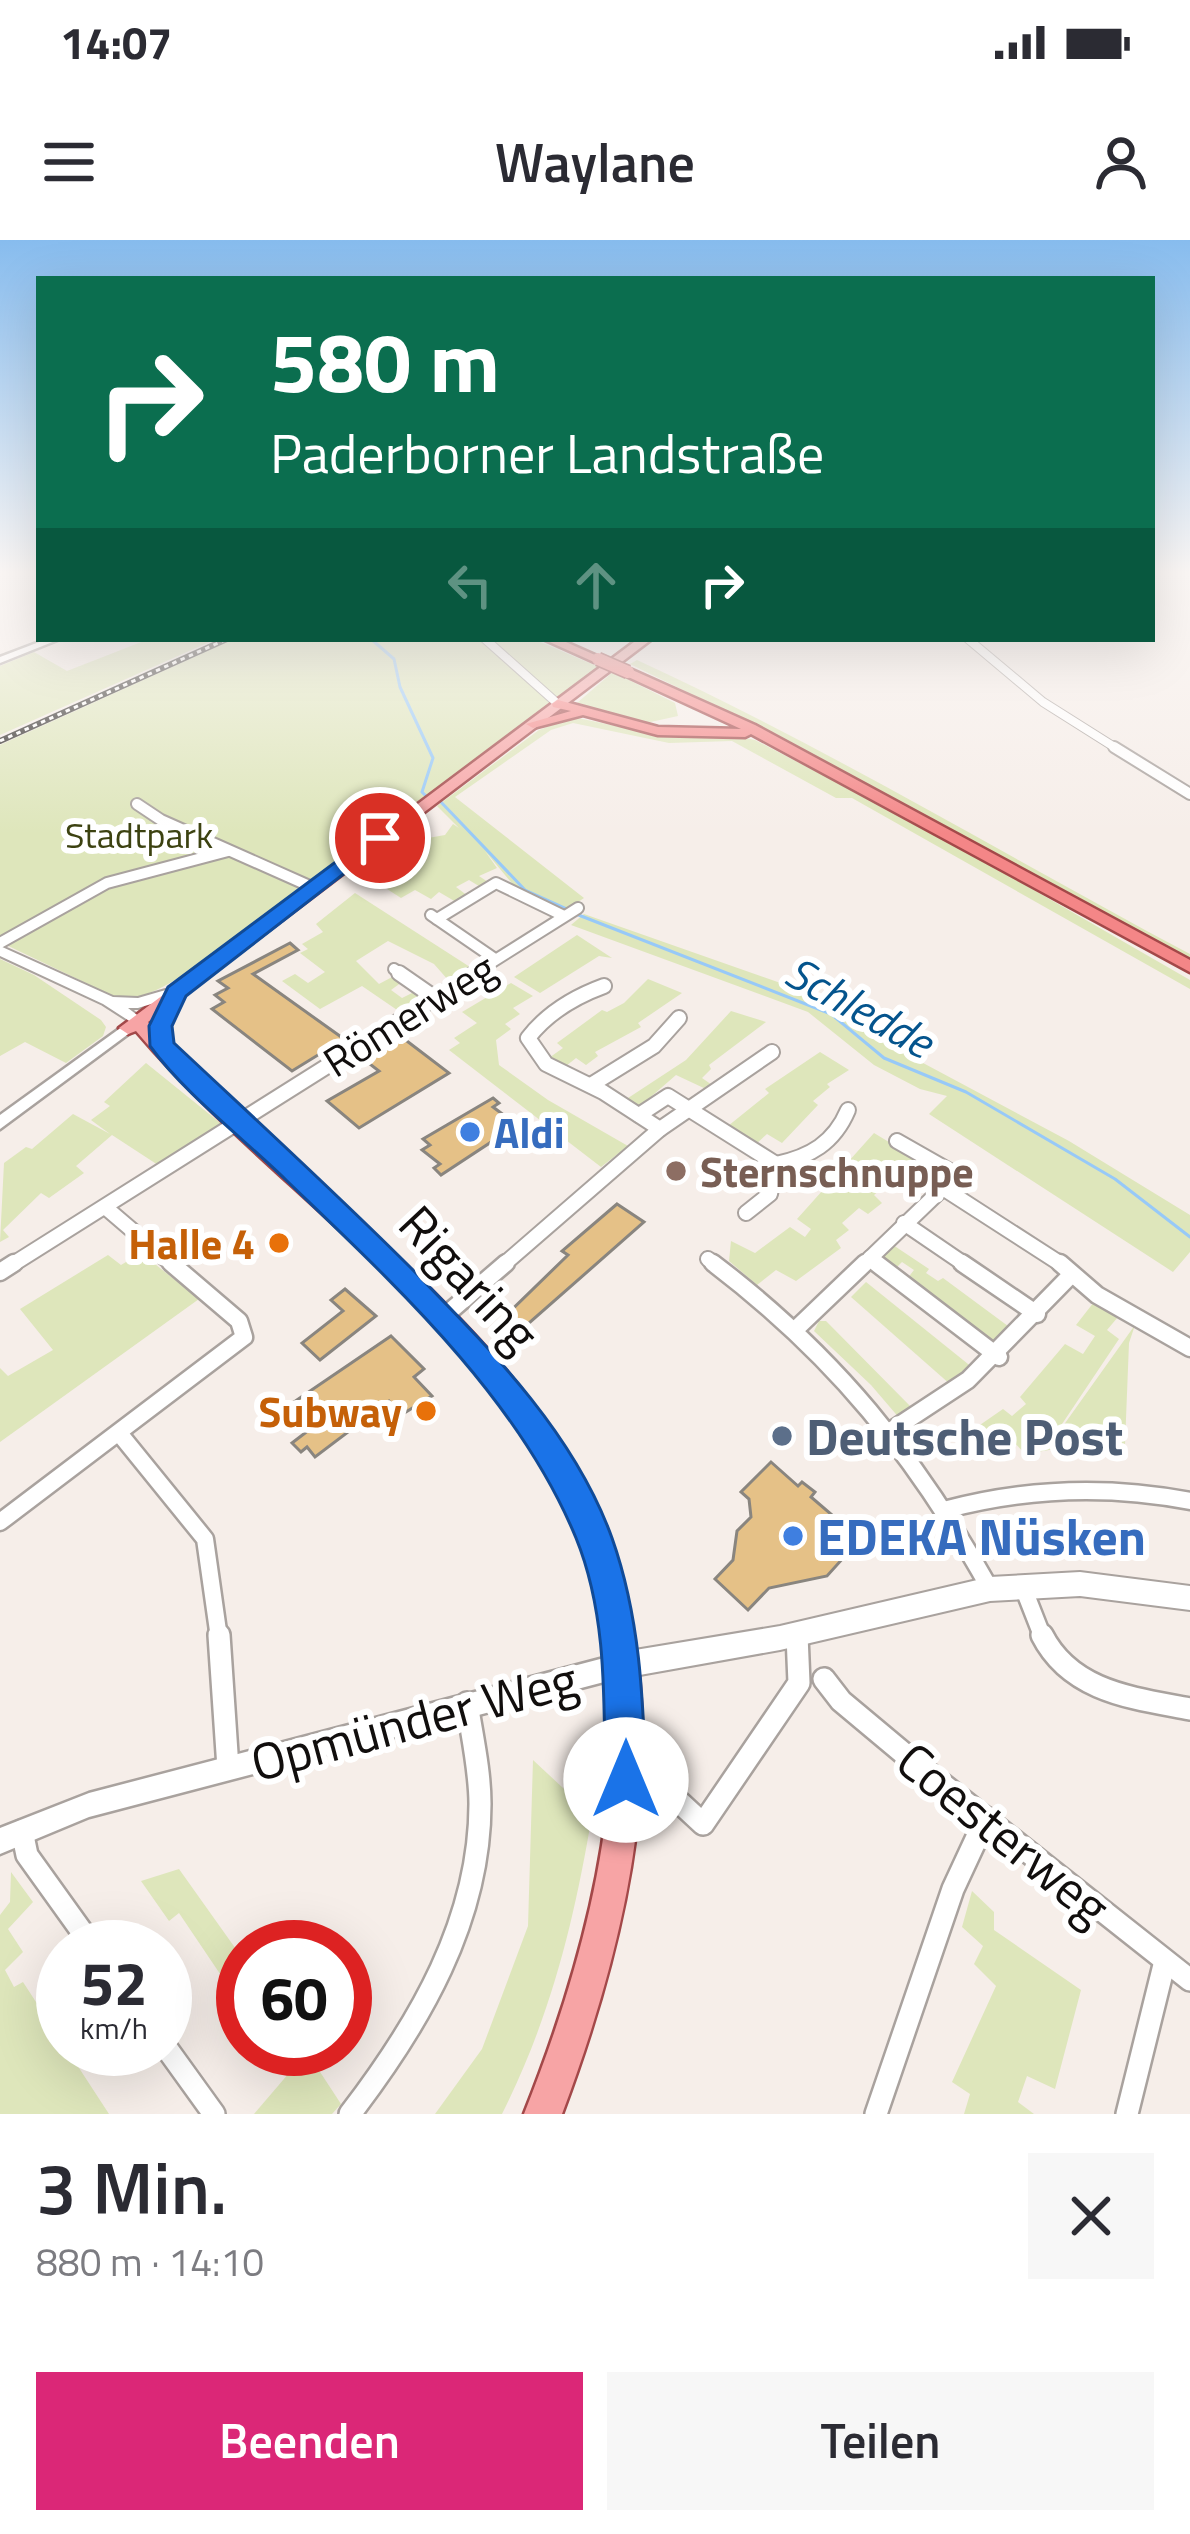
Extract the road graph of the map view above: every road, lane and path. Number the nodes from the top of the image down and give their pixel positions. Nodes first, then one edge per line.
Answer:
1 (508, 659) edge
2 (599, 659) edge
3 (618, 659) edge
4 (992, 659) edge
5 (632, 674) junction
6 (558, 704) junction
7 (583, 714) junction
8 (533, 724) junction
9 (782, 746) junction
10 (1190, 794) edge
11 (137, 803) dead end
12 (228, 851) junction
13 (314, 888) junction
14 (578, 908) dead end
15 (564, 916) junction
16 (0, 947) edge
17 (495, 959) junction
18 (1190, 967) edge
19 (394, 969) dead end
20 (604, 986) dead end
21 (176, 992) junction
22 (435, 998) junction
23 (101, 999) junction
24 (679, 1018) dead end
25 (132, 1025) junction
26 (167, 1051) junction
27 (772, 1052) dead end
28 (591, 1085) junction
29 (848, 1110) dead end
30 (695, 1112) junction
31 (639, 1115) junction
32 (240, 1120) junction
33 (0, 1124) edge
34 (660, 1129) junction
35 (897, 1141) dead end
36 (776, 1164) junction
37 (943, 1188) junction
38 (106, 1207) junction
39 (746, 1213) dead end
40 (904, 1223) junction
41 (870, 1258) junction
42 (708, 1259) dead end
43 (0, 1272) edge
44 (1072, 1274) junction
45 (436, 1314) junction
46 (1037, 1314) junction
47 (797, 1328) junction
48 (1190, 1348) edge
49 (999, 1357) junction
50 (892, 1430) junction
51 (119, 1433) junction
52 (1190, 1501) edge
53 (944, 1510) junction
54 (0, 1522) edge
55 (1023, 1587) junction
56 (990, 1589) junction
57 (1190, 1598) edge
58 (797, 1634) junction
59 (623, 1665) junction
60 (824, 1679) dead end
61 (467, 1703) junction
62 (1190, 1709) edge
63 (228, 1768) junction
64 (662, 1786) dead end
65 (986, 1818) junction
66 (11, 1836) edge
67 (74, 1920) edge
68 (1165, 1961) junction
69 (1190, 1980) edge
70 (187, 2076) edge
71 (214, 2114) edge
72 (350, 2114) edge
73 (543, 2114) edge
74 (876, 2114) edge
75 (1127, 2114) edge

1 - 6 street
2 - 5 highway, bridge
3 - 6 main road
4 - 10 street
5 - 6 highway
5 - 9 highway
6 - 7 highway
6 - 8 main road
7 - 8 highway
7 - 9 highway
8 - 13 main road
9 - 18 highway
11 - 12 street
12 - 13 street
12 - 16 street
13 - 21 main road
14 - 15 street, Römerweg
15 - 17 street, Römerweg
15 - 17 street
16 - 23 main road
17 - 22 street, Römerweg
19 - 22 street
20 - 28 street
21 - 23 main road
21 - 25 main road
21 - 26 main road
22 - 32 street, Römerweg
23 - 25 main road
24 - 28 street
25 - 26 main road, Rigaring
25 - 33 street
26 - 32 main road, Rigaring
27 - 30 street
28 - 31 street
29 - 36 street
30 - 31 street
30 - 34 street
30 - 36 street
31 - 34 street
32 - 38 street, Römerweg
32 - 45 main road, Rigaring
34 - 45 street
35 - 37 street
36 - 39 street
37 - 40 street
37 - 44 street
38 - 43 street, Römerweg
38 - 51 street
40 - 41 street
40 - 46 street
41 - 47 street
41 - 49 street
42 - 47 street
44 - 46 street
44 - 48 street
45 - 59 main road, Rigaring
46 - 49 street
47 - 50 street
49 - 50 street
50 - 53 street
51 - 54 street
51 - 63 street
52 - 53 street
53 - 56 street
55 - 56 main road, Opmünder Weg
55 - 57 main road, Opmünder Weg
55 - 62 street
56 - 58 main road, Opmünder Weg
58 - 59 main road, Opmünder Weg
58 - 64 street
59 - 61 street, Opmünder Weg
59 - 73 main road, Rigaring
60 - 65 street, Coesterweg
61 - 63 street, Opmünder Weg
61 - 72 street
63 - 66 street, Opmünder Weg
65 - 68 street, Coesterweg
65 - 74 street
66 - 67 street
68 - 69 street, Coesterweg
68 - 75 street
70 - 71 street

